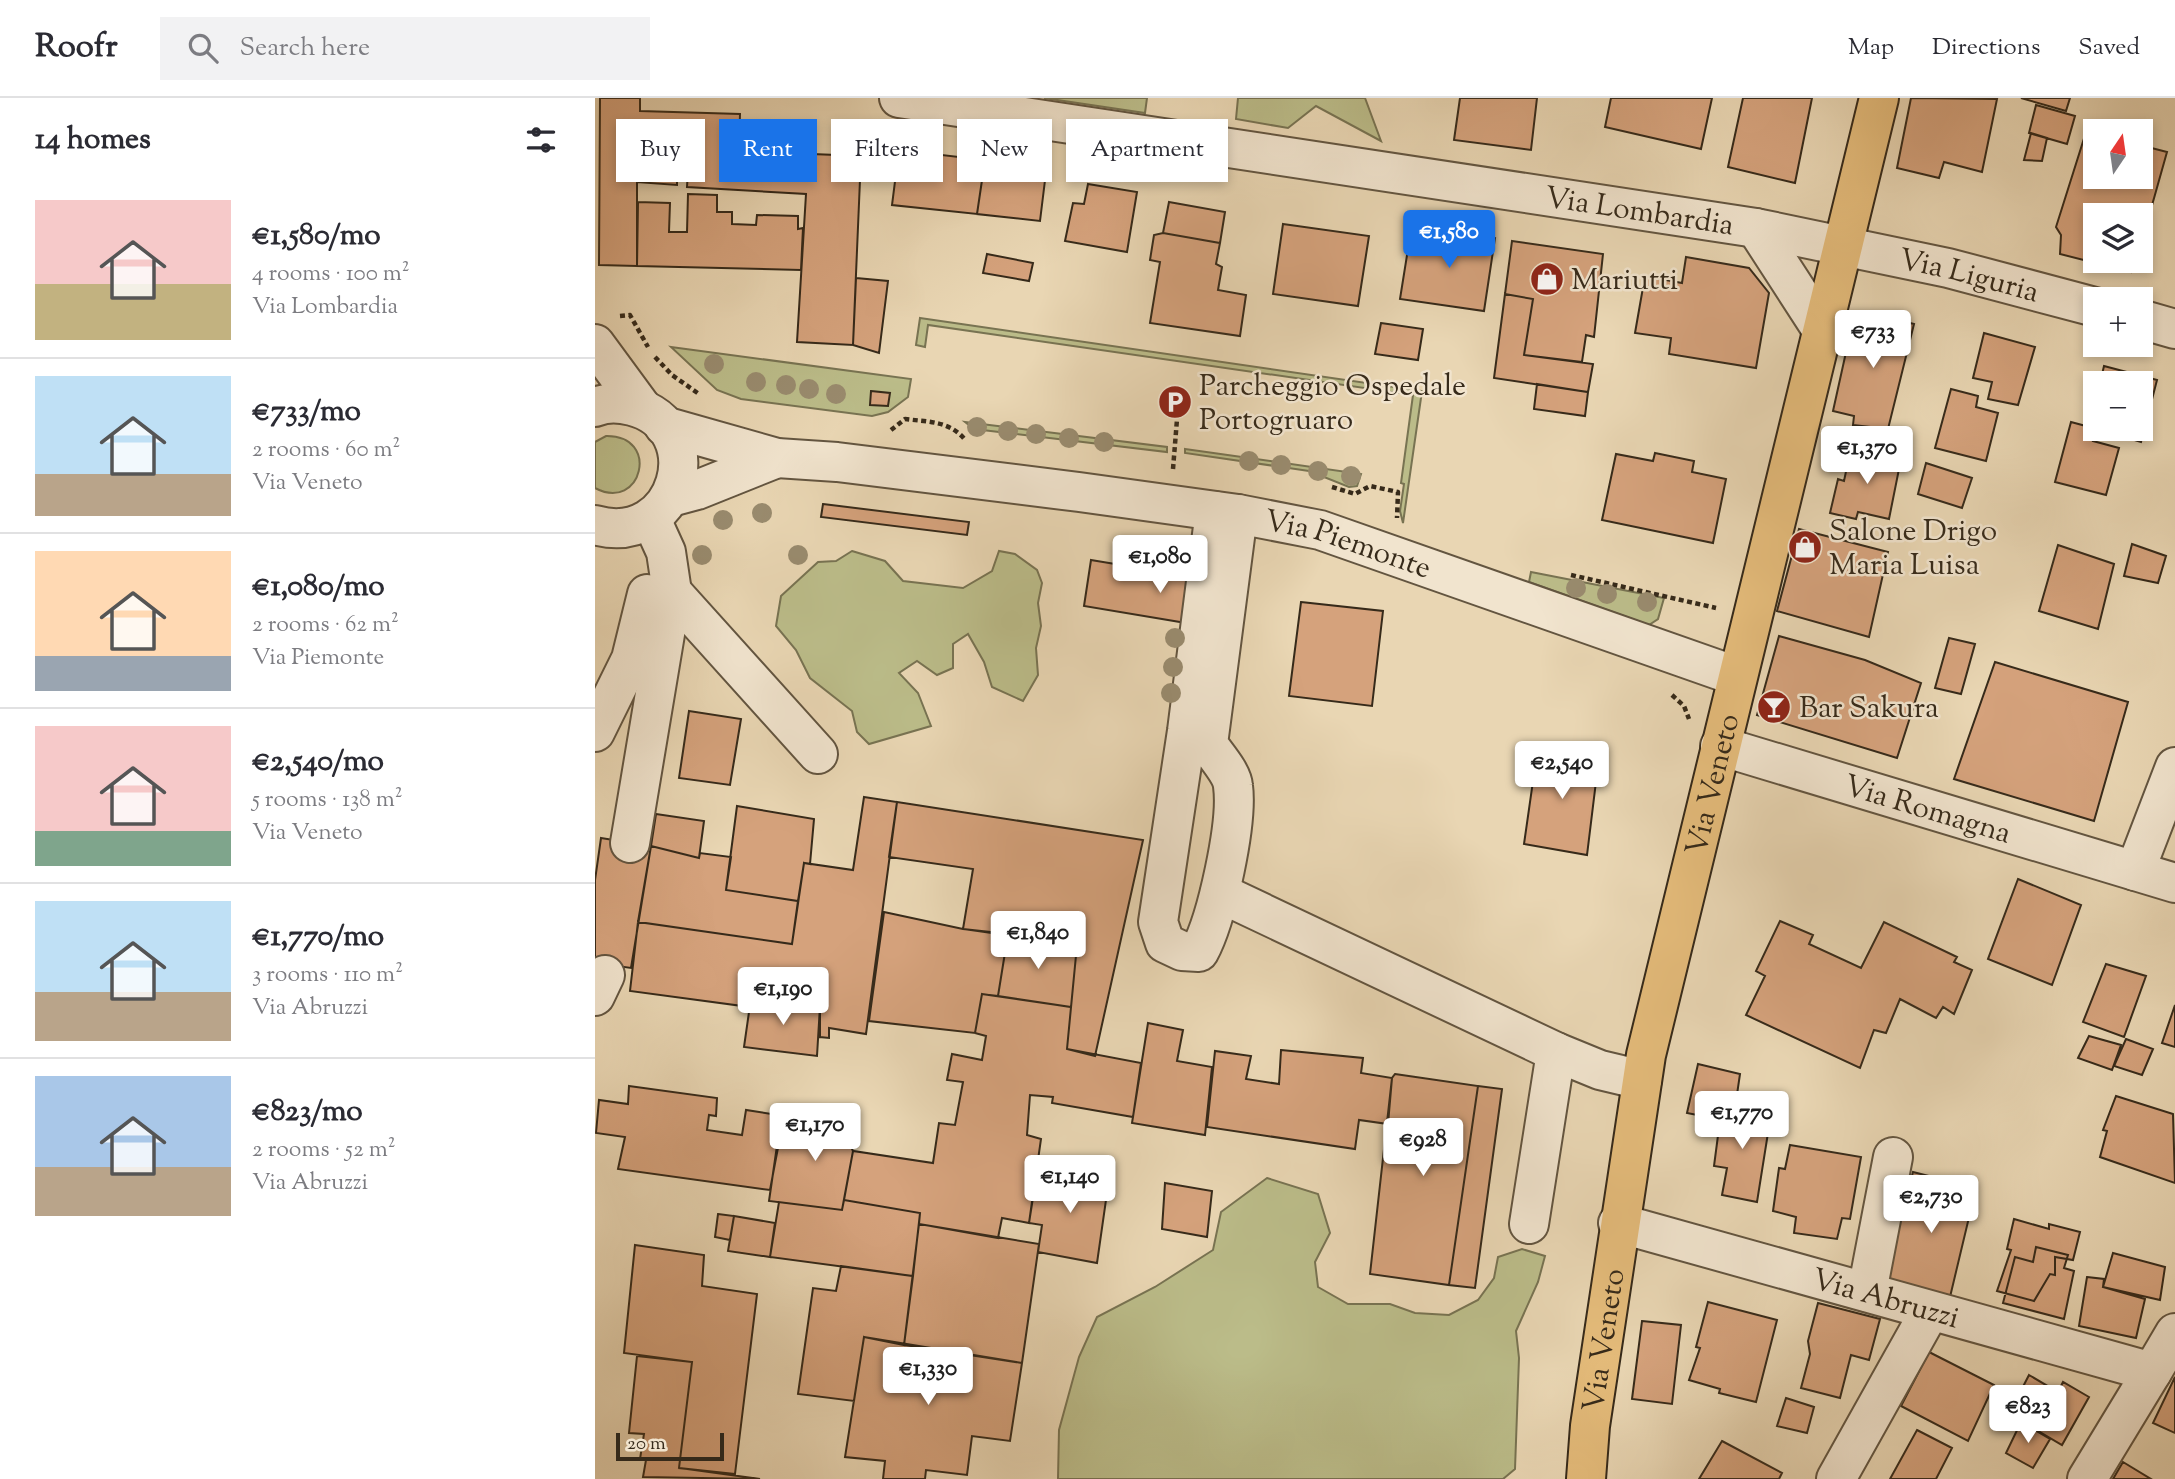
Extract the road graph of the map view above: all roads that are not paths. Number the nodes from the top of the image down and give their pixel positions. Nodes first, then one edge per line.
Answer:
1 (899, 98) edge
2 (1878, 98) edge
3 (1756, 228) junction
4 (1842, 246) junction
5 (2083, 304) edge
6 (2153, 323) edge
7 (2175, 329) edge
8 (1822, 330) junction
9 (601, 331) edge
10 (595, 407) edge
11 (653, 417) junction
12 (777, 458) junction
13 (1227, 512) junction
14 (636, 517) edge
15 (669, 607) junction
16 (1737, 676) junction
17 (613, 694) junction
18 (595, 732) edge
19 (1720, 746) junction
20 (818, 754) dead end
21 (2175, 767) edge
22 (630, 843) dead end
23 (2135, 871) junction
24 (2175, 883) edge
25 (1220, 893) junction
26 (1556, 1052) junction
27 (1642, 1080) junction
28 (1893, 1157) dead end
29 (1618, 1223) junction
30 (1529, 1224) dead end
31 (1867, 1292) junction
32 (1930, 1311) junction
33 (2175, 1333) edge
34 (2152, 1372) junction
35 (1586, 1479) edge
36 (1836, 1479) edge
37 (2087, 1479) edge

1 - 3 street, Via Lombardia
2 - 4 main road, Via Veneto
3 - 4 street, Via Lombardia
3 - 8 street, Via Lombardia
4 - 5 street, Via Liguria
4 - 8 main road, Via Veneto
6 - 7 street
8 - 16 main road, Via Veneto
9 - 11 street
10 - 11 street, Via Piemonte
11 - 12 street, Via Piemonte
11 - 14 street
12 - 13 street, Via Piemonte
12 - 14 street, Via Piemonte
13 - 16 street, Via Piemonte
13 - 25 street
13 - 25 street
14 - 15 street
14 - 17 street
15 - 17 street
15 - 20 street
15 - 22 street
16 - 19 main road, Via Veneto
17 - 18 street
19 - 23 street, Via Romagna
19 - 27 main road, Via Veneto
21 - 23 street
23 - 24 street, Via Romagna
25 - 26 street
26 - 27 street
26 - 30 street
27 - 29 main road, Via Veneto
28 - 31 street
29 - 31 street, Via Abruzzi
29 - 35 main road, Via Veneto
31 - 32 street, Via Abruzzi
32 - 34 street, Via Abruzzi
32 - 36 street
33 - 34 street
34 - 37 street

